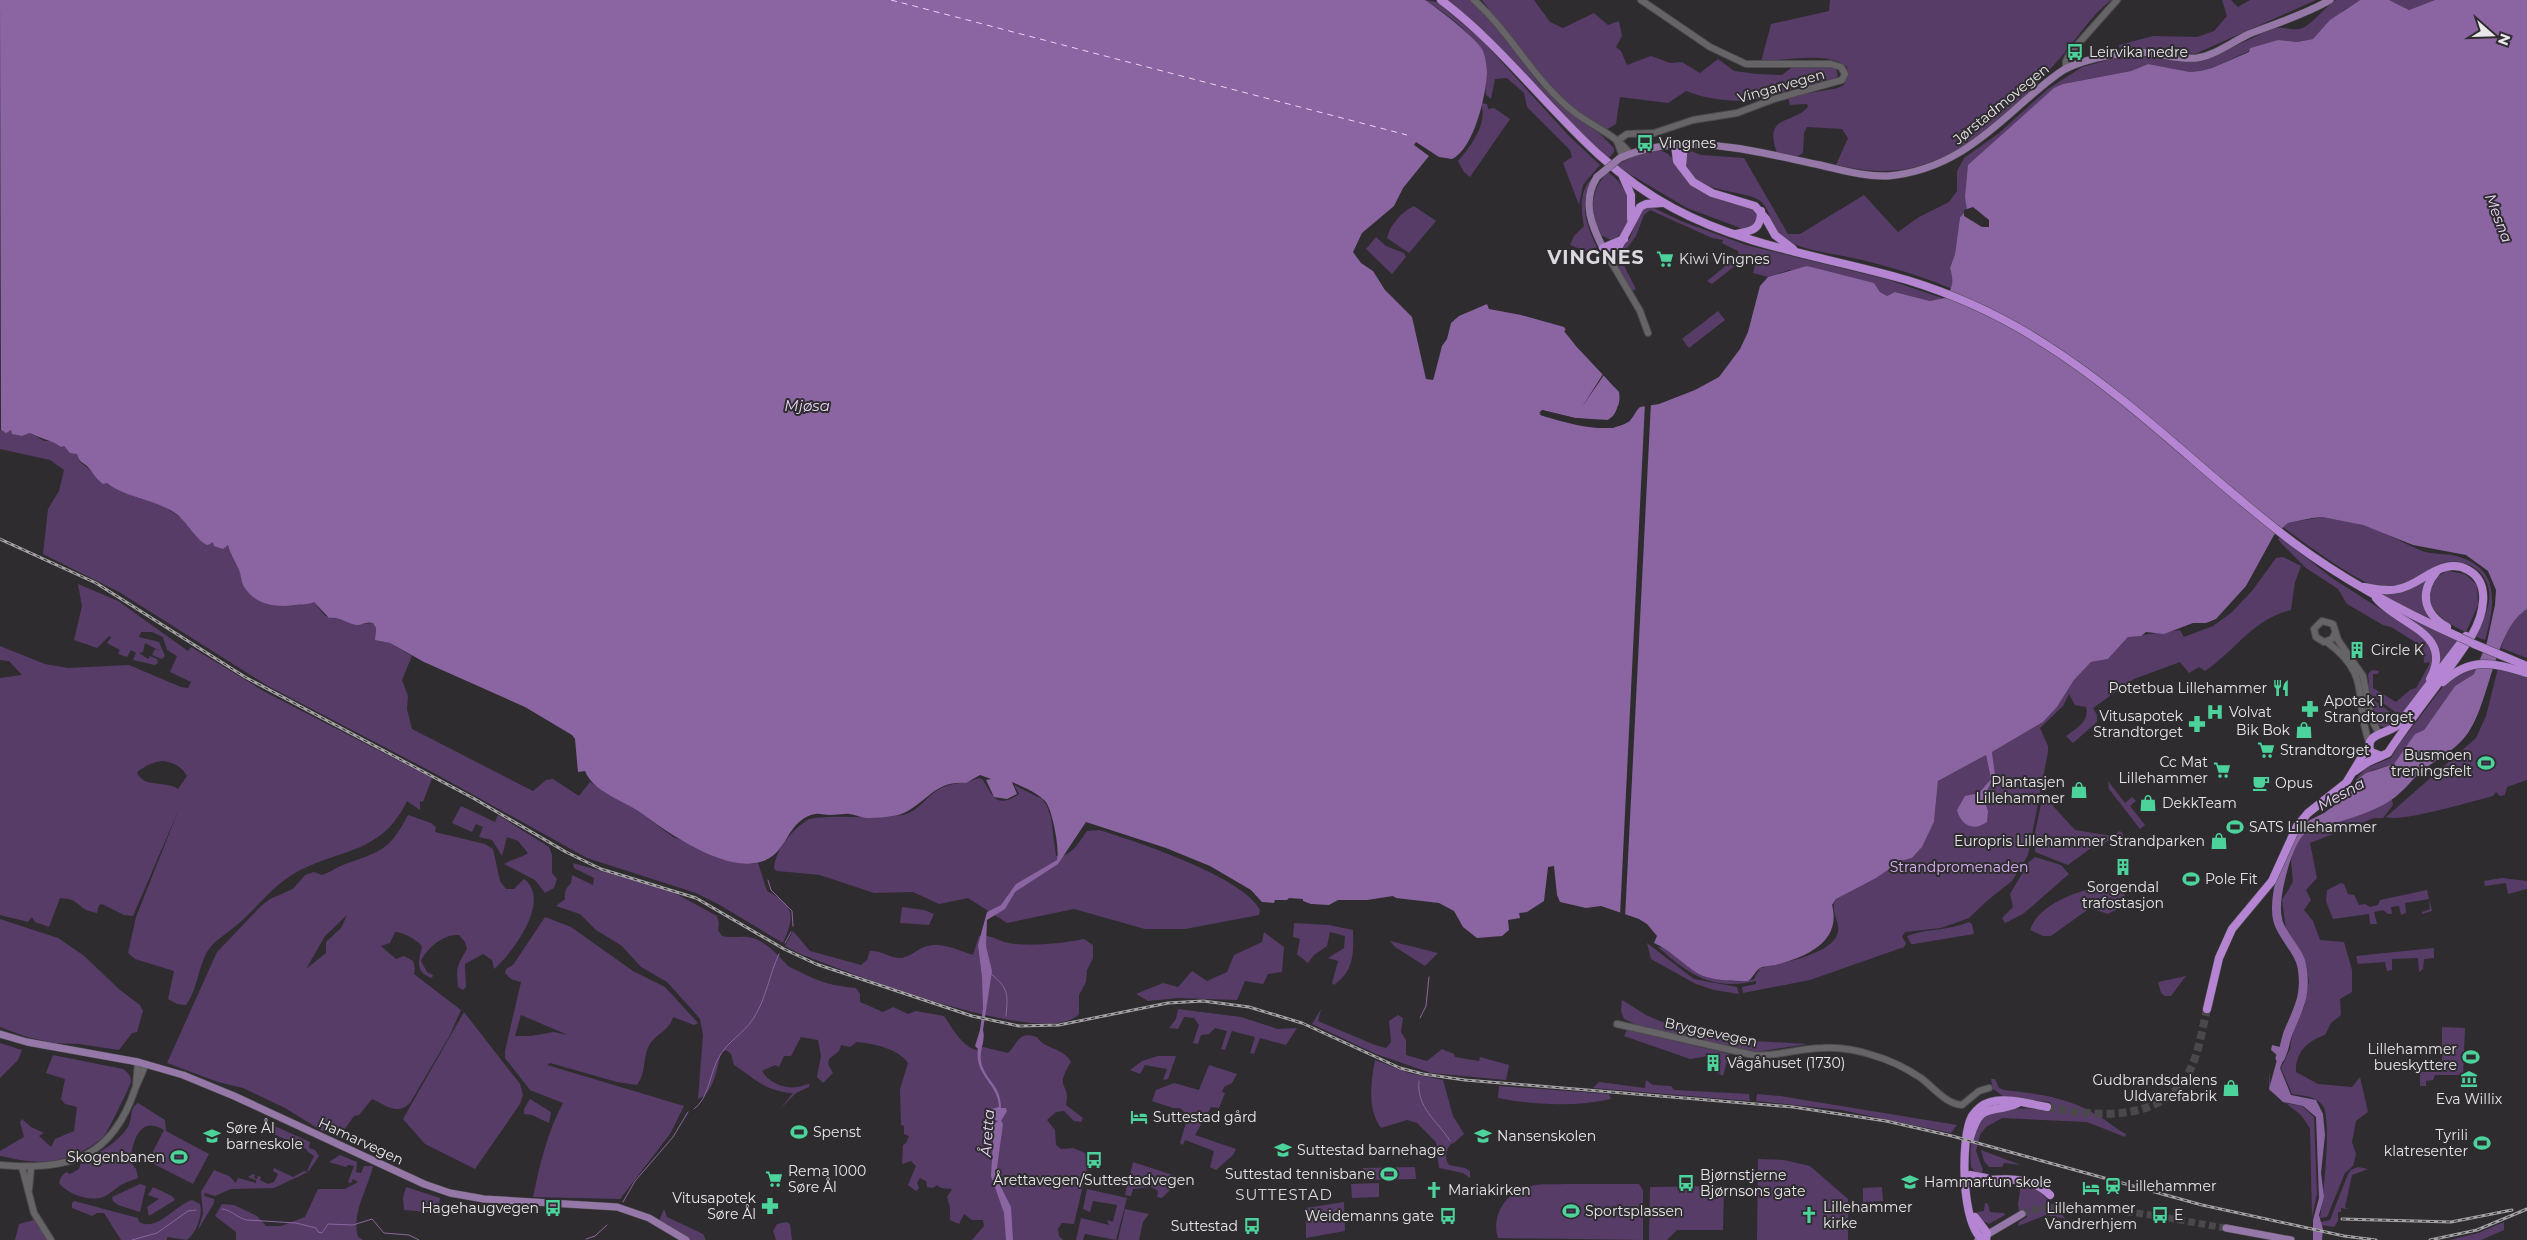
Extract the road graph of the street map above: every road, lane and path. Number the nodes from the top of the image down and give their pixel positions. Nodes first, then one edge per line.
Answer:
1 (1441, 0) edge
2 (1474, 0) edge
3 (1641, 0) edge
4 (2117, 0) edge
5 (2330, 0) edge
6 (2066, 69) junction
7 (1617, 142) junction
8 (1684, 144) junction
9 (1675, 145) junction
10 (1624, 156) junction
11 (1682, 167) junction
12 (1623, 176) junction
13 (1664, 204) junction
14 (1760, 211) junction
15 (1631, 223) junction
16 (1734, 234) junction
17 (1604, 251) junction
18 (1797, 252) junction
19 (1648, 332) dead end
20 (2438, 570) junction
21 (2359, 586) junction
22 (2371, 593) junction
23 (2479, 617) junction
24 (2335, 633) junction
25 (2452, 634) junction
26 (2327, 642) junction
27 (2527, 666) edge
28 (2527, 673) edge
29 (2436, 689) junction
30 (2424, 691) junction
31 (2380, 734) junction
32 (2369, 743) junction
33 (2391, 746) junction
34 (2381, 756) junction
35 (2355, 771) junction
36 (2207, 1009) tunnel mouth
37 (1617, 1024) dead end
38 (0, 1034) edge
39 (142, 1063) junction
40 (1990, 1088) dead end
41 (2047, 1107) tunnel mouth
42 (0, 1165) edge
43 (22, 1167) junction
44 (31, 1168) junction
45 (1968, 1179) junction
46 (28, 1195) junction
47 (2050, 1195) dead end
48 (2226, 1228) tunnel mouth
49 (1984, 1239) edge
50 (51, 1240) edge
51 (686, 1240) edge
52 (2291, 1240) edge

1 - 12 highway
2 - 7 street
3 - 7 street, Vingarvegen
4 - 6 street
5 - 6 main road, Jørstadmovegen
6 - 8 main road, Jørstadmovegen
7 - 10 street
8 - 9 main road, Jørstadmovegen
8 - 11 highway
9 - 10 main road, Jørstadmovegen
9 - 11 highway
10 - 17 main road, bridge
11 - 14 highway
12 - 13 highway
12 - 15 highway
13 - 15 highway
13 - 16 highway
14 - 16 highway
14 - 18 highway
15 - 17 highway
16 - 18 highway
17 - 19 street
18 - 21 highway
20 - 21 highway
20 - 23 highway
20 - 25 highway
21 - 22 highway
22 - 25 highway
22 - 30 highway
23 - 29 highway
23 - 30 highway
24 - 26 street
24 - 26 street
24 - 31 street
25 - 27 highway, bridge
26 - 32 street
28 - 29 highway
29 - 33 highway
30 - 31 highway
31 - 32 highway
31 - 33 highway
32 - 34 highway
32 - 35 highway
33 - 34 highway
34 - 35 highway
35 - 36 highway
37 - 40 street, Bryggevegen
38 - 39 main road, Hamarvegen
39 - 44 street
39 - 51 main road, Hamarvegen
41 - 45 highway
42 - 43 street
43 - 44 street
43 - 46 street
44 - 46 street
45 - 47 highway
45 - 49 highway
46 - 50 street
48 - 52 main road
49 - 49 main road

